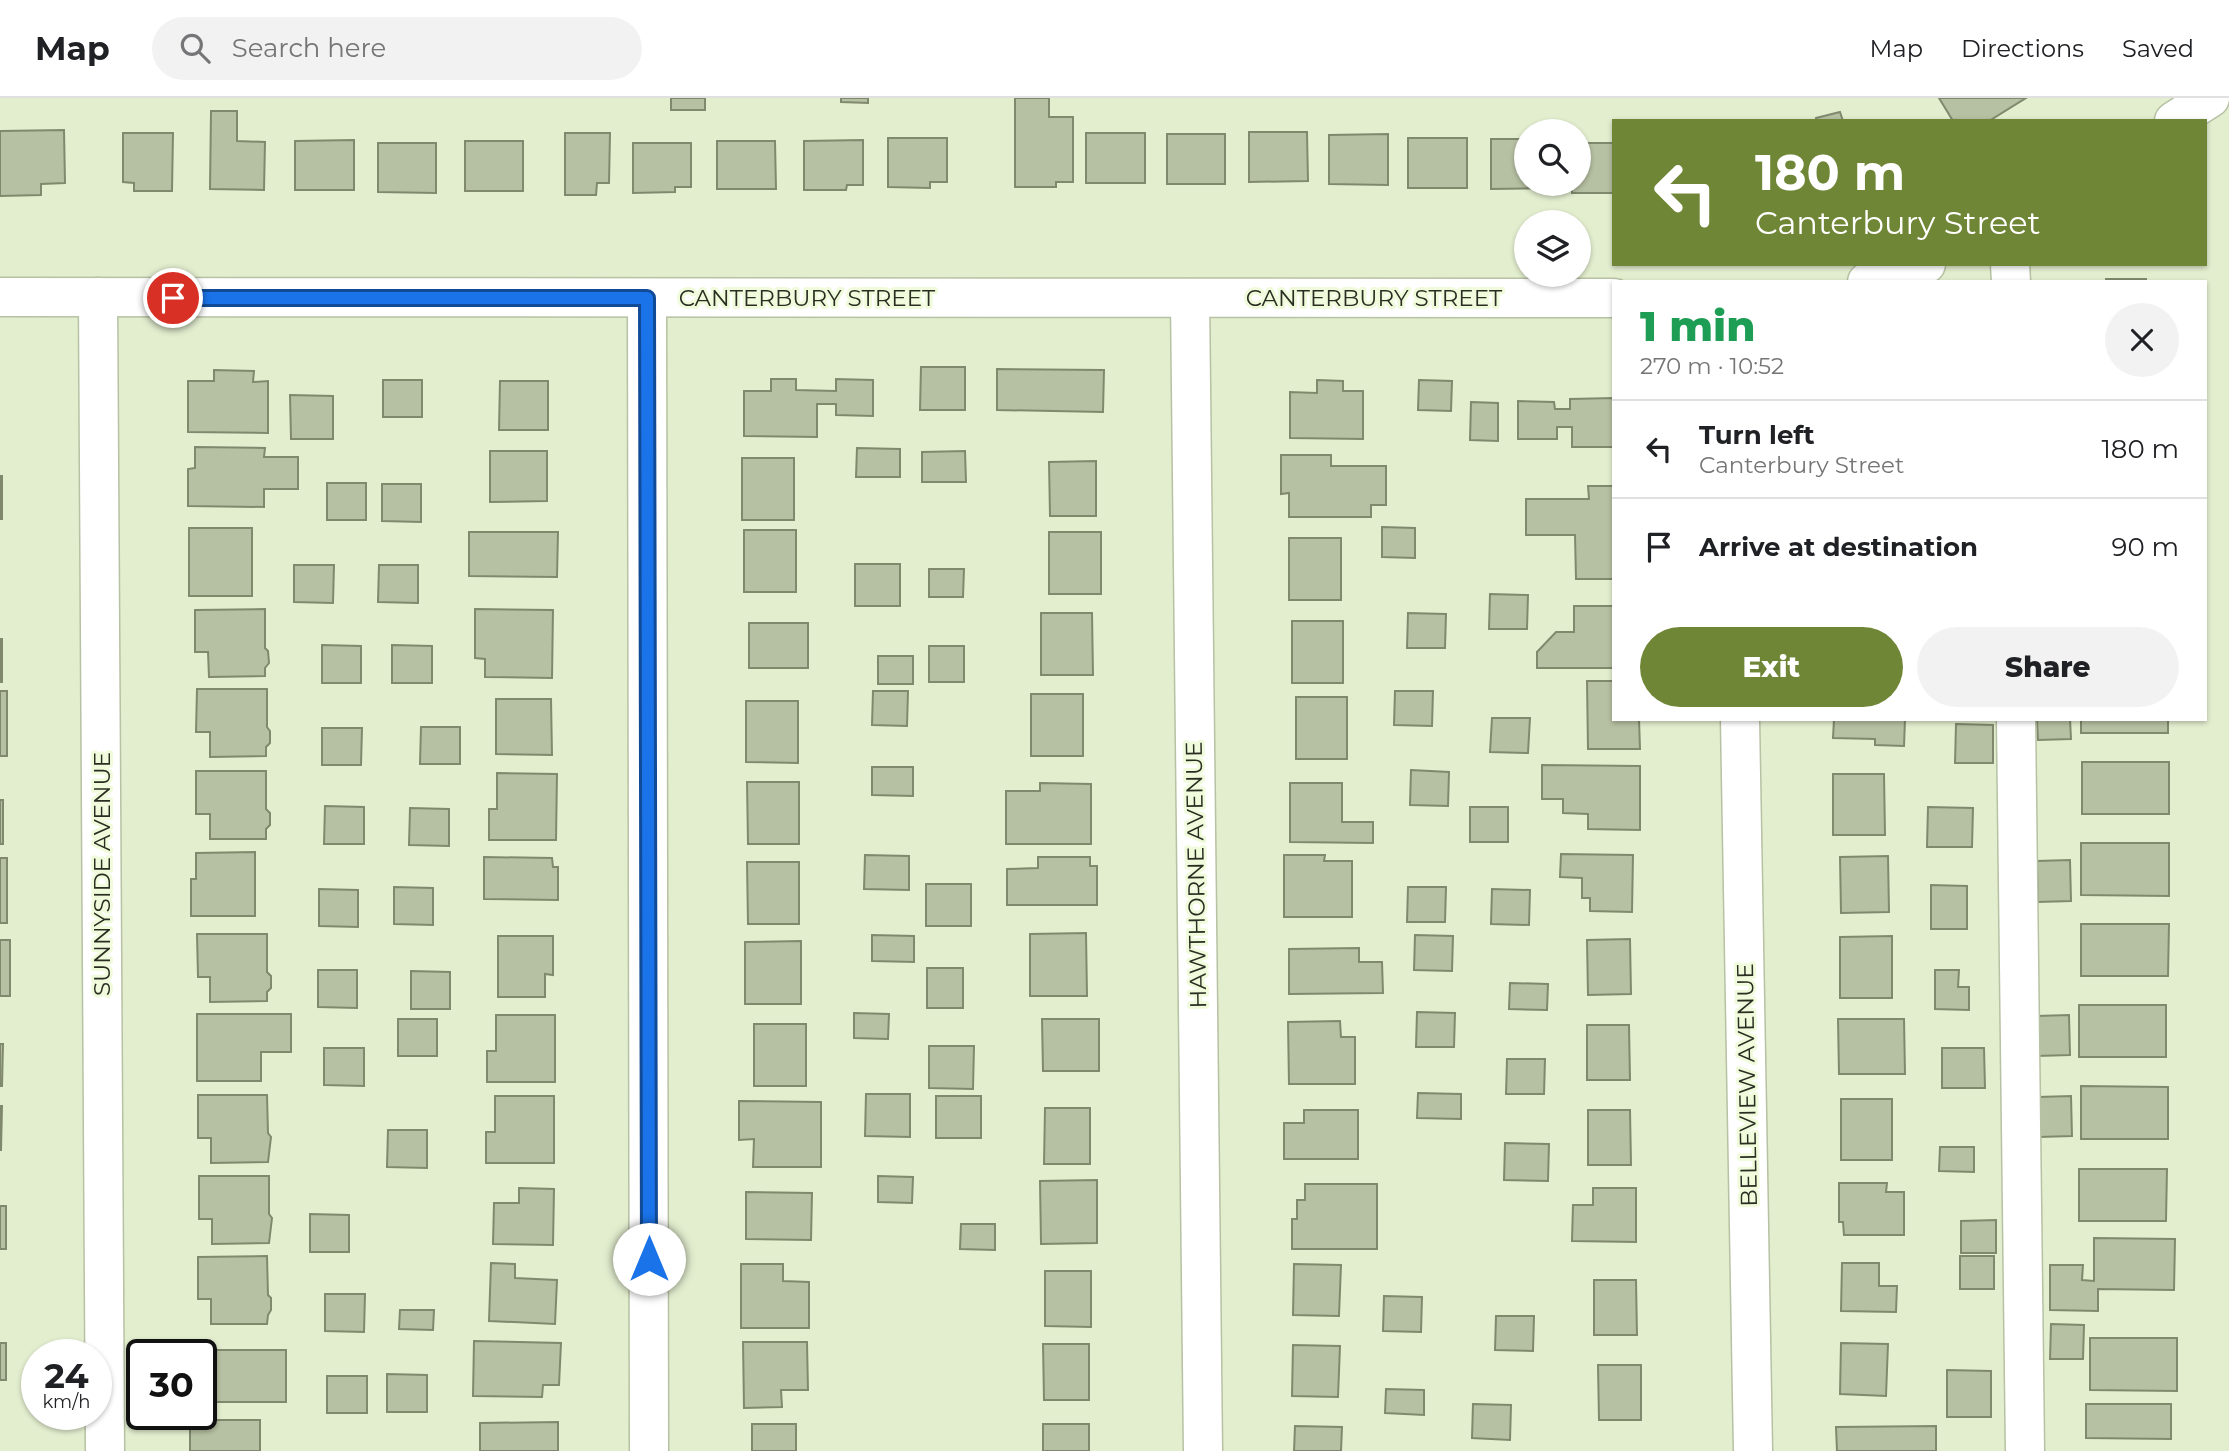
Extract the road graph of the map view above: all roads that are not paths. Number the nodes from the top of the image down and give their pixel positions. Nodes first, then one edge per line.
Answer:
1 (2210, 98) edge
2 (2177, 119) edge
3 (1919, 266) edge
4 (1874, 280) edge
5 (0, 297) edge
6 (99, 298) junction
7 (647, 298) junction
8 (1190, 298) junction
9 (1612, 299) edge
10 (1740, 721) edge
11 (2016, 721) edge
12 (105, 1451) edge
13 (649, 1451) edge
14 (1203, 1451) edge
15 (1753, 1451) edge
16 (2025, 1451) edge

1 - 2 street
3 - 4 street
5 - 6 street, CANTERBURY STREET
6 - 7 street, CANTERBURY STREET
6 - 12 street, SUNNYSIDE AVENUE
7 - 8 street, CANTERBURY STREET
7 - 13 street
8 - 9 street, CANTERBURY STREET
8 - 14 street, HAWTHORNE AVENUE
10 - 15 street, BELLEVIEW AVENUE
11 - 16 street

